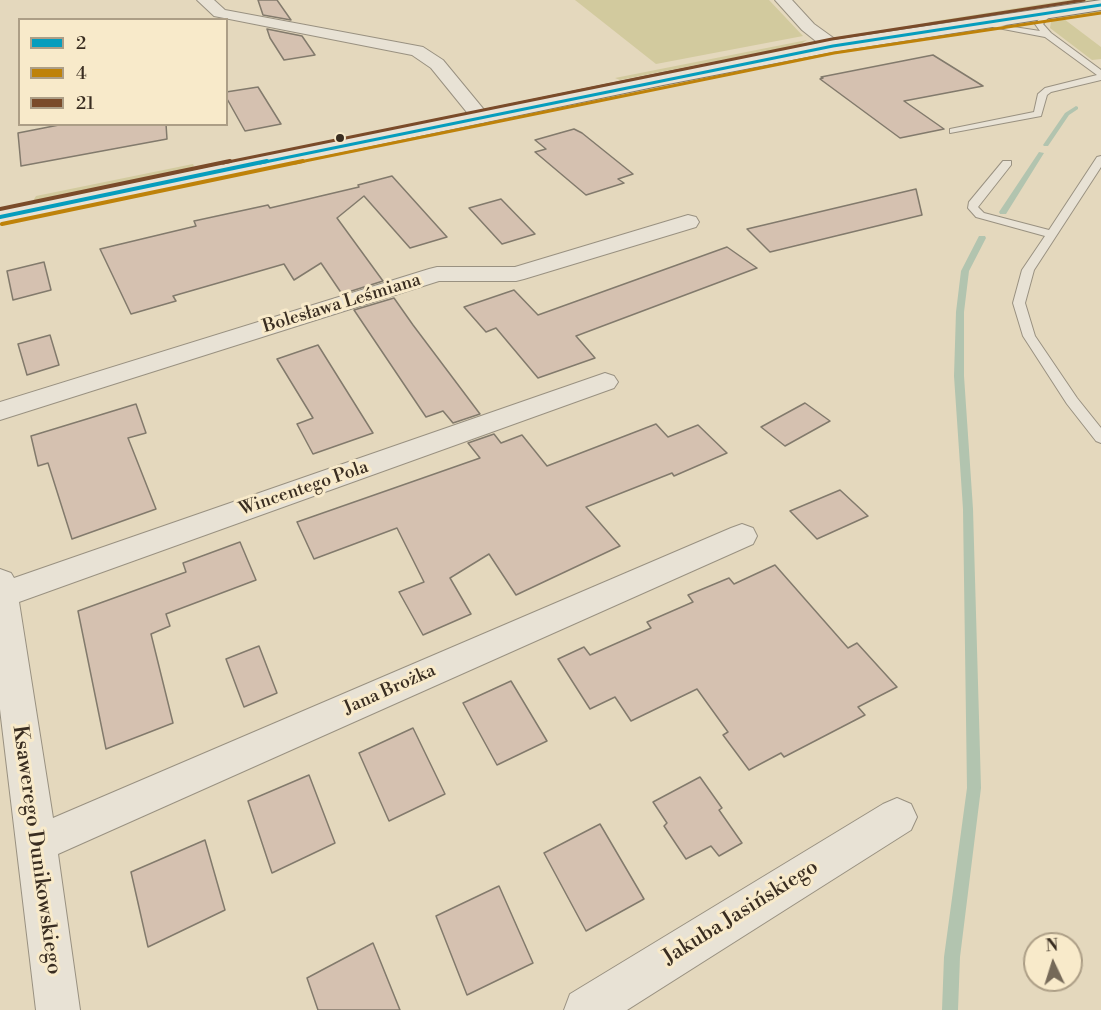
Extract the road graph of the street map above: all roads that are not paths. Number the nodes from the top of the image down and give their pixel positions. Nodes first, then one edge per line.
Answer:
1 (205, 0) edge
2 (783, 0) edge
3 (1101, 5) edge
4 (1049, 12) junction
5 (975, 23) junction
6 (1048, 35) junction
7 (832, 46) junction
8 (1101, 76) edge
9 (481, 117) junction
10 (952, 131) dead end
11 (1101, 159) edge
12 (1007, 163) dead end
13 (0, 217) edge
14 (688, 222) dead end
15 (1051, 234) junction
16 (605, 382) dead end
17 (0, 411) edge
18 (1101, 438) edge
19 (742, 536) dead end
20 (1, 589) edge
21 (9, 725) edge
22 (897, 817) dead end
23 (37, 844) junction
24 (58, 1010) edge
25 (586, 1010) edge

1 - 9 street
2 - 7 street
3 - 4 main road
4 - 5 main road
4 - 6 lane
5 - 6 lane
5 - 7 main road
6 - 8 lane
7 - 9 main road
8 - 10 lane
9 - 13 main road
11 - 15 lane
12 - 15 lane
14 - 17 street, Bolesława Leśmiana
15 - 18 lane
16 - 20 street, Wincentego Pola
19 - 23 street, Jana Brożka
20 - 21 street, Ksawerego Dunikowskiego
21 - 23 street, Ksawerego Dunikowskiego
22 - 25 street, Jakuba Jasińskiego
23 - 24 street, Ksawerego Dunikowskiego

